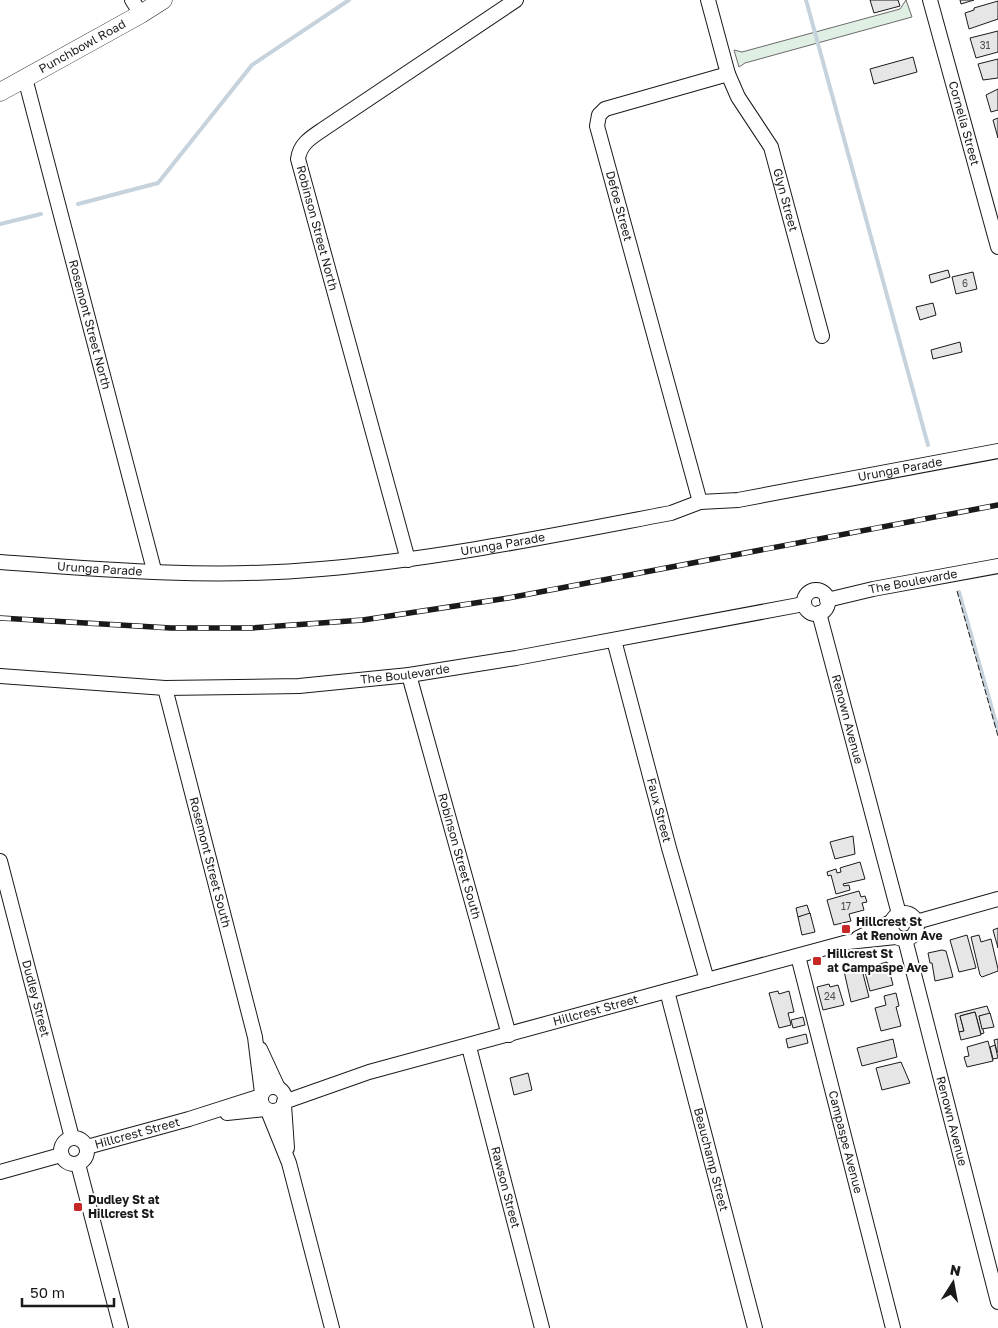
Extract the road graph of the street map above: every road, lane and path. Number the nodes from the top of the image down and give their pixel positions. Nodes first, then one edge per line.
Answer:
1 (162, 0) edge
2 (516, 0) edge
3 (708, 0) edge
4 (930, 0) edge
5 (137, 7) edge
6 (728, 74) junction
7 (25, 78) junction
8 (0, 92) edge
9 (998, 247) edge
10 (822, 336) dead end
11 (998, 451) edge
12 (700, 502) junction
13 (408, 560) junction
14 (0, 562) edge
15 (998, 566) edge
16 (154, 570) junction
17 (828, 600) junction
18 (804, 604) junction
19 (819, 613) junction
20 (614, 640) junction
21 (409, 675) junction
22 (0, 676) edge
23 (165, 688) junction
24 (0, 861) edge
25 (998, 899) edge
26 (895, 918) junction
27 (916, 922) junction
28 (901, 938) junction
29 (848, 942) junction
30 (798, 956) junction
31 (707, 980) junction
32 (667, 991) junction
33 (509, 1035) junction
34 (255, 1037) junction
35 (468, 1046) junction
36 (281, 1096) junction
37 (264, 1102) junction
38 (72, 1138) junction
39 (87, 1147) junction
40 (61, 1155) junction
41 (289, 1163) junction
42 (78, 1164) junction
43 (0, 1172) edge
44 (998, 1302) edge
45 (121, 1328) edge
46 (332, 1328) edge
47 (542, 1328) edge
48 (755, 1328) edge
49 (892, 1328) edge

1 - 5 main road, Punchbowl Road
2 - 13 street, Robinson Street North
3 - 6 street
4 - 9 street, Cornelia Street
5 - 7 main road, Punchbowl Road
6 - 10 street, Glyn Street
6 - 12 street, Defoe Street
7 - 8 main road, Punchbowl Road
7 - 16 street, Rosemont Street North
11 - 12 street, Urunga Parade
12 - 13 street, Urunga Parade
13 - 16 street, Urunga Parade
14 - 16 street, Urunga Parade
15 - 17 street, The Boulevarde
17 - 18 street
17 - 19 street
18 - 19 street
18 - 20 street, The Boulevarde
19 - 26 street, Renown Avenue
20 - 21 street, The Boulevarde
20 - 31 street, Faux Street
21 - 23 street, The Boulevarde
21 - 33 street, Robinson Street South
22 - 23 street, The Boulevarde
23 - 34 street, Rosemont Street South
24 - 38 street, Dudley Street
25 - 27 street
26 - 27 street
26 - 28 street
26 - 29 street, Hillcrest Street
27 - 28 street
28 - 29 street, Hillcrest Street
28 - 44 street, Renown Avenue
29 - 30 street, Hillcrest Street
30 - 31 street, Hillcrest Street
30 - 49 street, Campaspe Avenue
31 - 32 street, Hillcrest Street
32 - 33 street, Hillcrest Street
32 - 48 street, Beauchamp Street
33 - 35 street, Hillcrest Street
34 - 36 street, Rosemont Street South
34 - 37 street, Rosemont Street South
35 - 36 street, Hillcrest Street
35 - 47 street, Rawson Street
36 - 37 street
36 - 37 street
36 - 41 street, Rosemont Street South
37 - 39 street, Hillcrest Street
37 - 41 street, Rosemont Street South
38 - 39 street
38 - 40 street
39 - 42 street
40 - 42 street
40 - 43 street
41 - 46 street, Rosemont Street South
42 - 45 street

